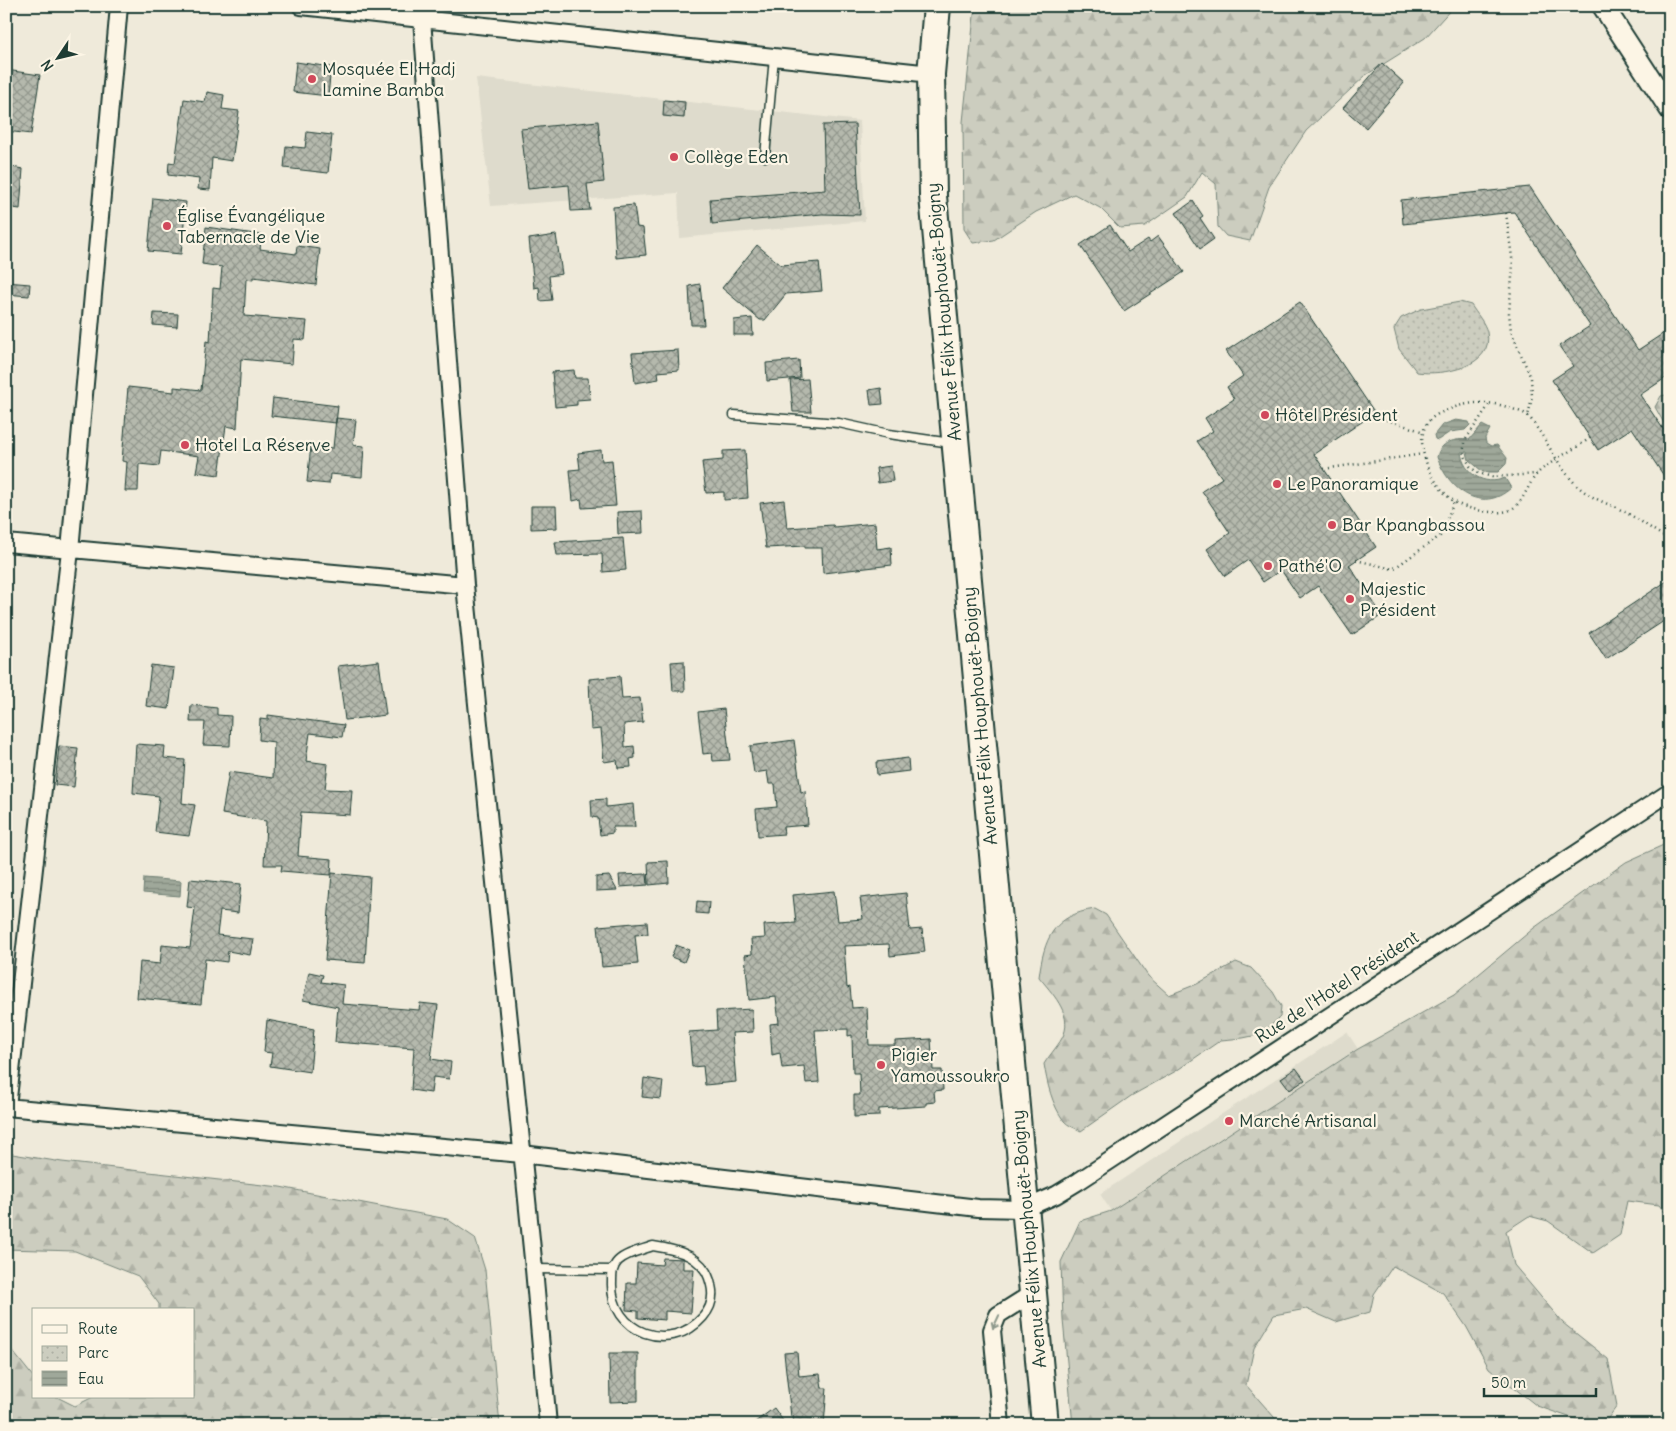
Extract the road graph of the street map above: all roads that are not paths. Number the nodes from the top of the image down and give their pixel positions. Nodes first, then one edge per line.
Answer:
1 (119, 6) edge
2 (302, 6) edge
3 (937, 6) edge
4 (1602, 6) edge
5 (421, 13) edge
6 (774, 57) junction
7 (931, 74) junction
8 (1670, 109) edge
9 (765, 157) dead end
10 (734, 415) dead end
11 (955, 443) junction
12 (6, 543) edge
13 (70, 550) junction
14 (465, 585) junction
15 (1670, 792) edge
16 (7, 1107) edge
17 (522, 1154) junction
18 (1024, 1210) junction
19 (534, 1270) junction
20 (612, 1270) junction
21 (1034, 1293) junction
22 (548, 1425) edge
23 (1001, 1425) edge
24 (1045, 1425) edge

1 - 13 street
2 - 5 street
3 - 7 highway, Avenue Félix Houphouët-Boigny
4 - 8 street
5 - 6 street
5 - 14 street
6 - 7 street
6 - 9 lane
7 - 11 highway, Avenue Félix Houphouët-Boigny
10 - 11 lane
11 - 18 highway, Avenue Félix Houphouët-Boigny
12 - 13 street
13 - 14 street
13 - 16 street
14 - 17 street
15 - 18 street, Rue de l'Hotel Président
16 - 17 street
17 - 18 street
17 - 19 street
18 - 21 highway, Avenue Félix Houphouët-Boigny
19 - 20 lane
19 - 22 street
20 - 20 lane
21 -> 23 street
21 - 24 highway, Avenue Félix Houphouët-Boigny

